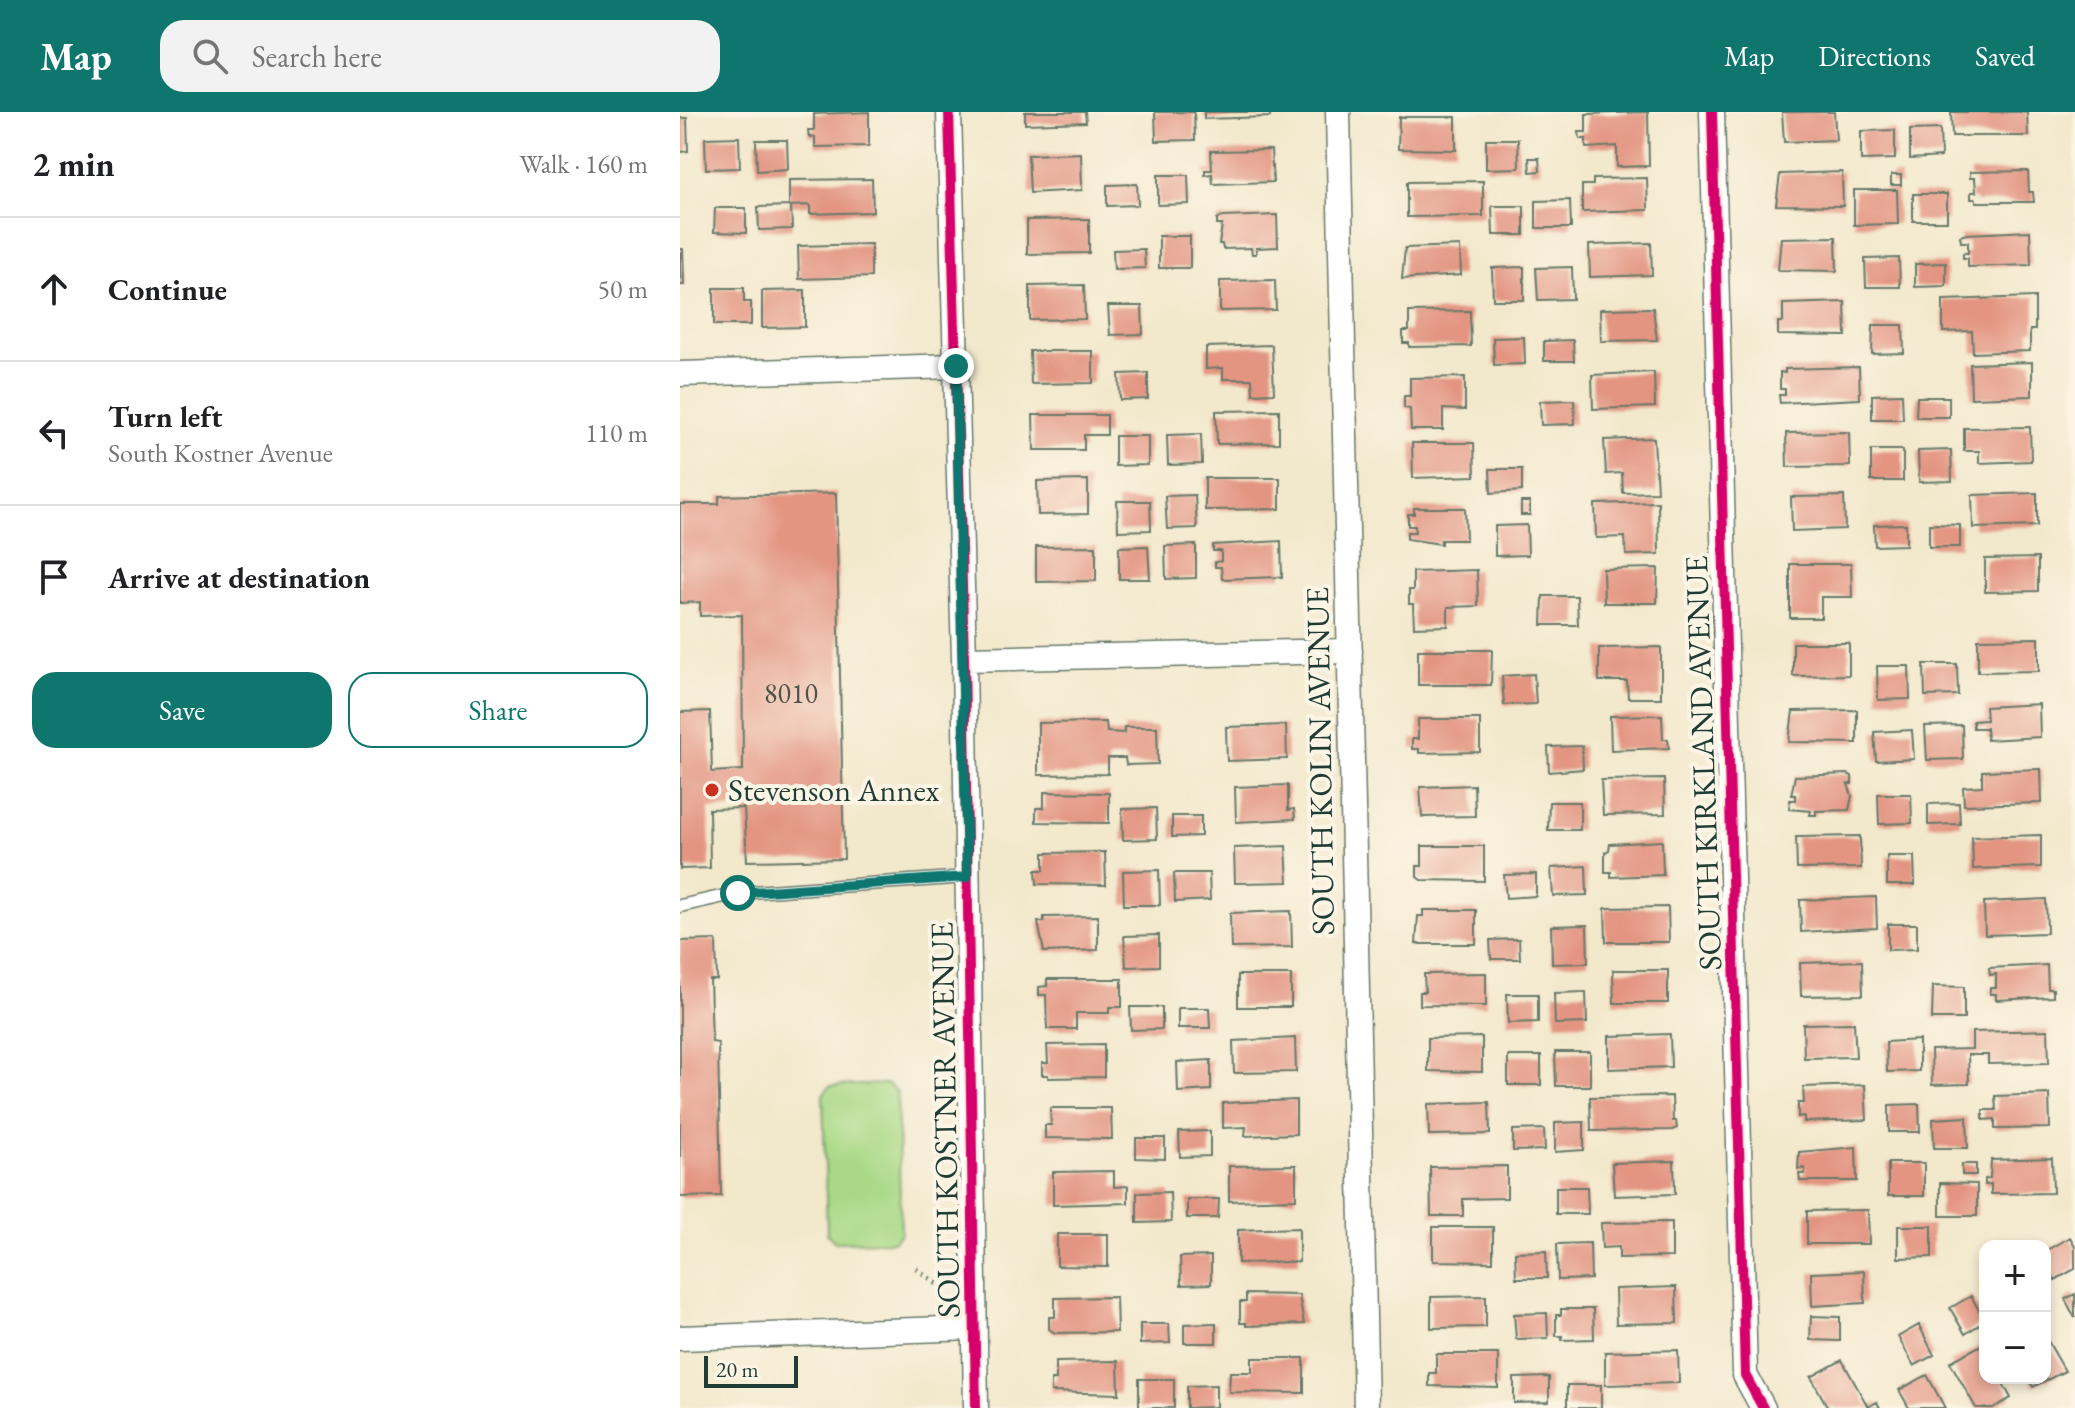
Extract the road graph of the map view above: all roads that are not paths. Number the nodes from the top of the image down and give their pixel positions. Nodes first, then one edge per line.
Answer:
1 (949, 112) edge
2 (1338, 112) edge
3 (1712, 112) edge
4 (956, 366) junction
5 (680, 374) edge
6 (1350, 651) junction
7 (964, 659) junction
8 (967, 877) junction
9 (680, 906) edge
10 (974, 1328) junction
11 (680, 1338) edge
12 (976, 1408) edge
13 (1366, 1408) edge
14 (1763, 1408) edge

1 - 4 street, SOUTH KOSTNER AVENUE
2 - 6 street, SOUTH KOLIN AVENUE
3 - 14 street, SOUTH KIRKLAND AVENUE
4 - 5 street
4 - 7 street, SOUTH KOSTNER AVENUE
6 - 7 street
6 - 13 street, SOUTH KOLIN AVENUE
7 - 8 street, SOUTH KOSTNER AVENUE
8 - 9 lane
8 - 10 street, SOUTH KOSTNER AVENUE
10 - 11 street
10 - 12 street, SOUTH KOSTNER AVENUE

